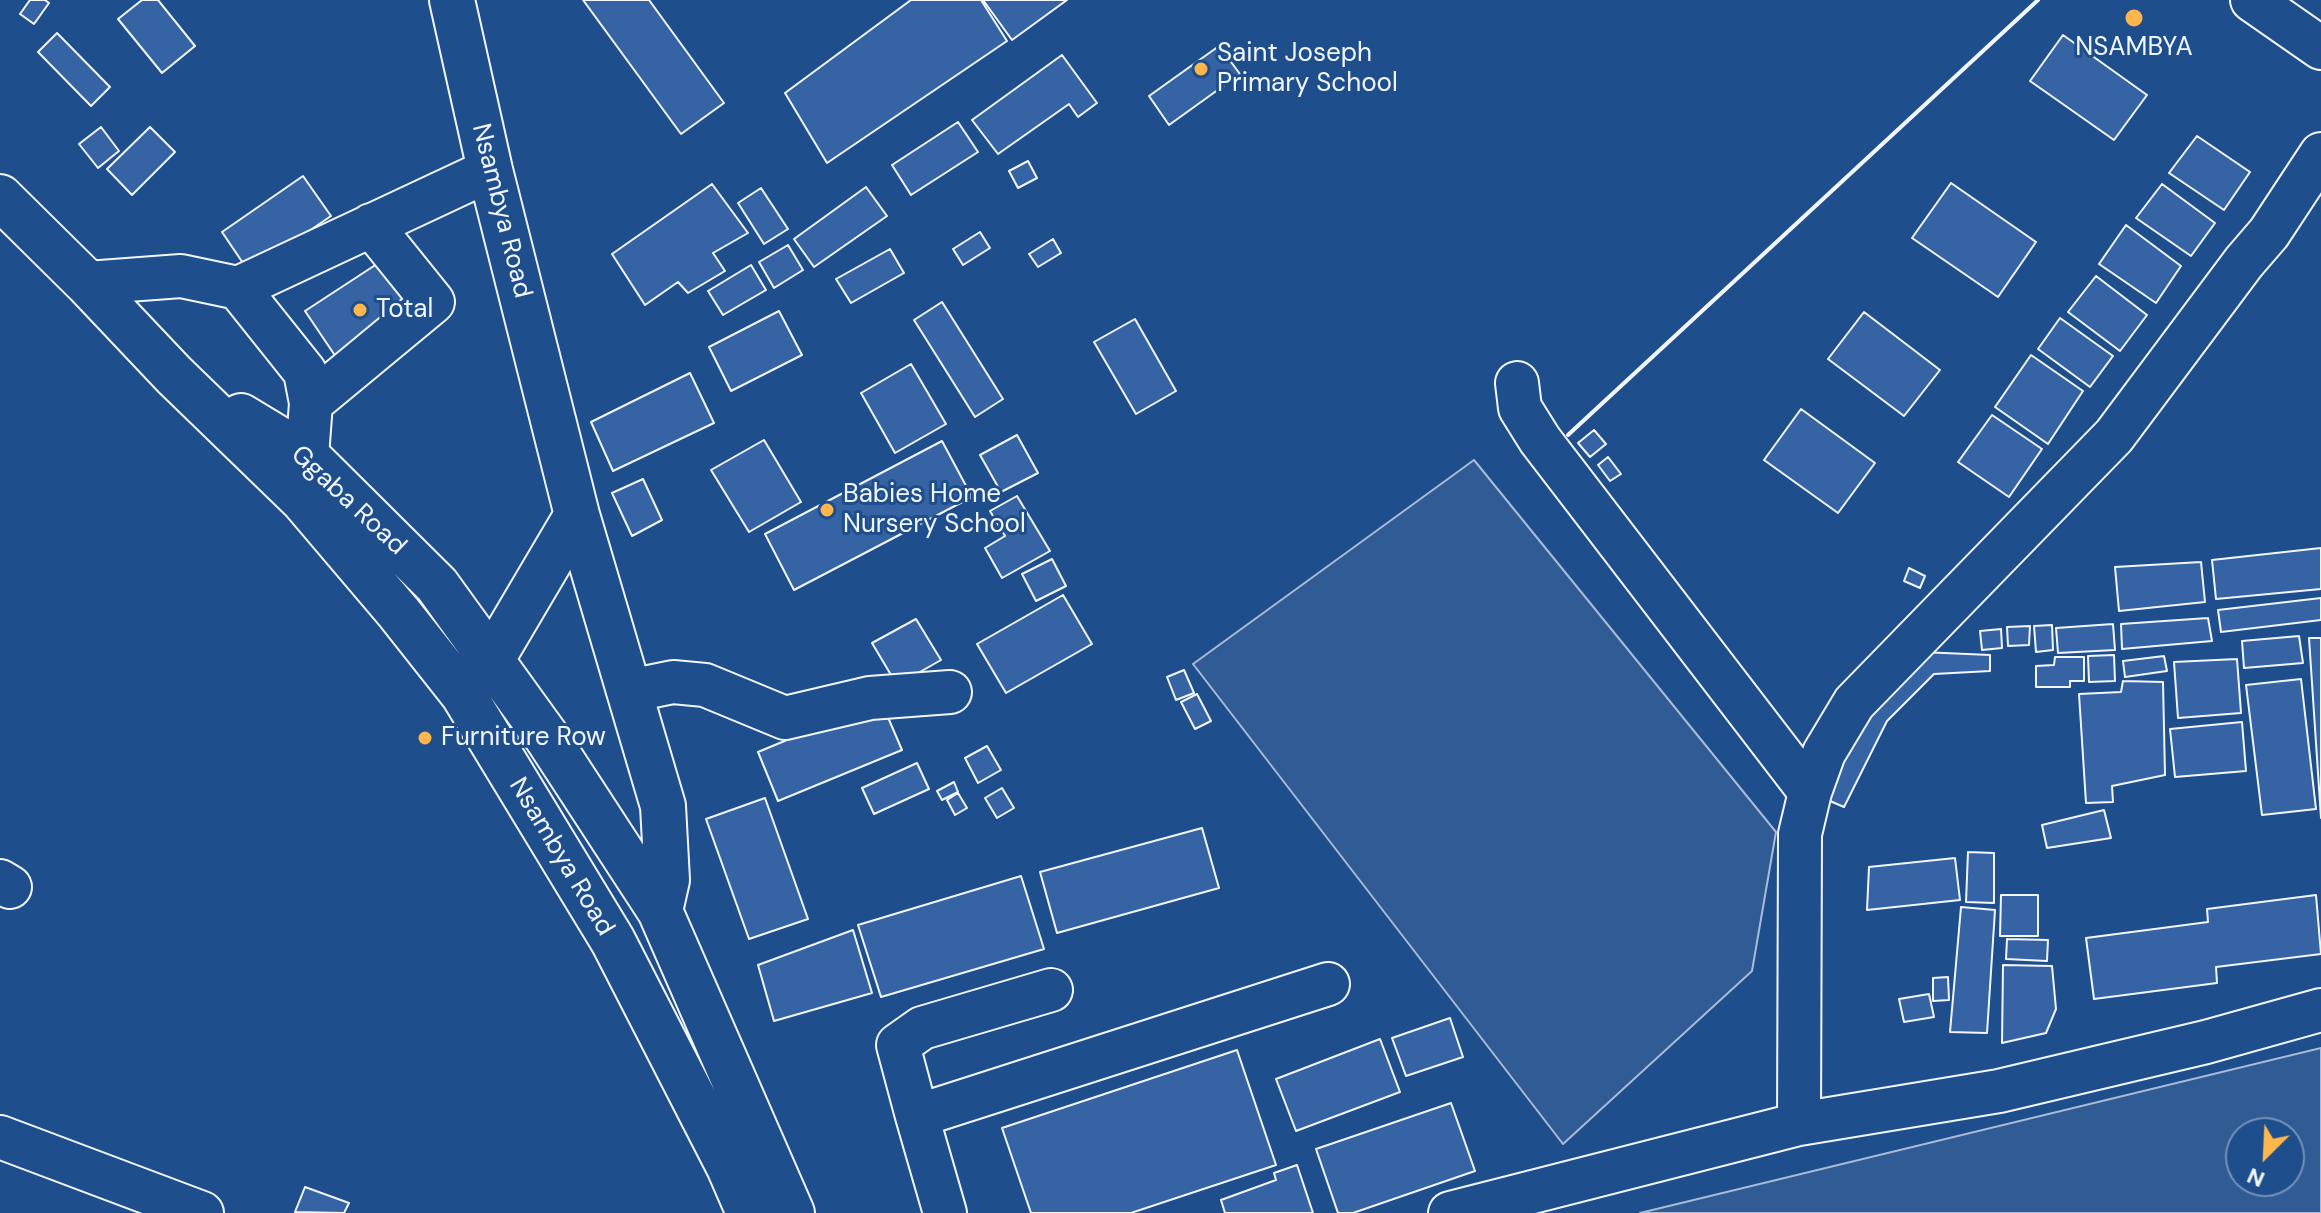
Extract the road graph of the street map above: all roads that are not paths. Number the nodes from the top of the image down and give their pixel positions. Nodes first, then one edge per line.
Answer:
1 (452, 0) edge
2 (2252, 0) edge
3 (2321, 48) edge
4 (2321, 154) edge
5 (490, 170) junction
6 (0, 197) edge
7 (371, 225) junction
8 (87, 283) junction
9 (238, 288) junction
10 (174, 375) junction
11 (1517, 383) dead end
12 (311, 403) junction
13 (307, 456) junction
14 (577, 515) junction
15 (492, 659) junction
16 (629, 691) junction
17 (950, 692) dead end
18 (463, 694) junction
19 (1810, 792) junction
20 (660, 911) junction
21 (1328, 984) dead end
22 (1051, 990) dead end
23 (2321, 1010) edge
24 (917, 1116) junction
25 (1799, 1124) junction
26 (0, 1137) edge
27 (202, 1213) edge
28 (749, 1213) edge
29 (792, 1213) edge
30 (945, 1213) edge
31 (1450, 1213) edge

1 - 5 main road, Nsambya Road
2 - 3 street
4 - 19 street
5 - 7 street
5 - 14 main road, Nsambya Road
6 - 8 main road, Ggaba Road
7 - 9 street
7 - 12 street
8 - 9 street
8 - 10 main road, Ggaba Road
9 - 12 street
10 - 13 main road, Ggaba Road
10 - 18 main road, Ggaba Road
11 - 19 street
12 - 13 street
13 - 15 main road, Ggaba Road
14 - 15 main road
14 - 16 main road, Nsambya Road
15 - 18 main road
15 - 20 main road, Ggaba Road
16 - 17 street
16 - 20 main road, Nsambya Road
18 - 28 main road, Nsambya Road
19 - 25 street
20 - 29 main road, Ggaba Road
21 - 24 street
22 - 24 street
23 - 25 street
24 - 30 street
25 - 31 street
26 - 27 street

